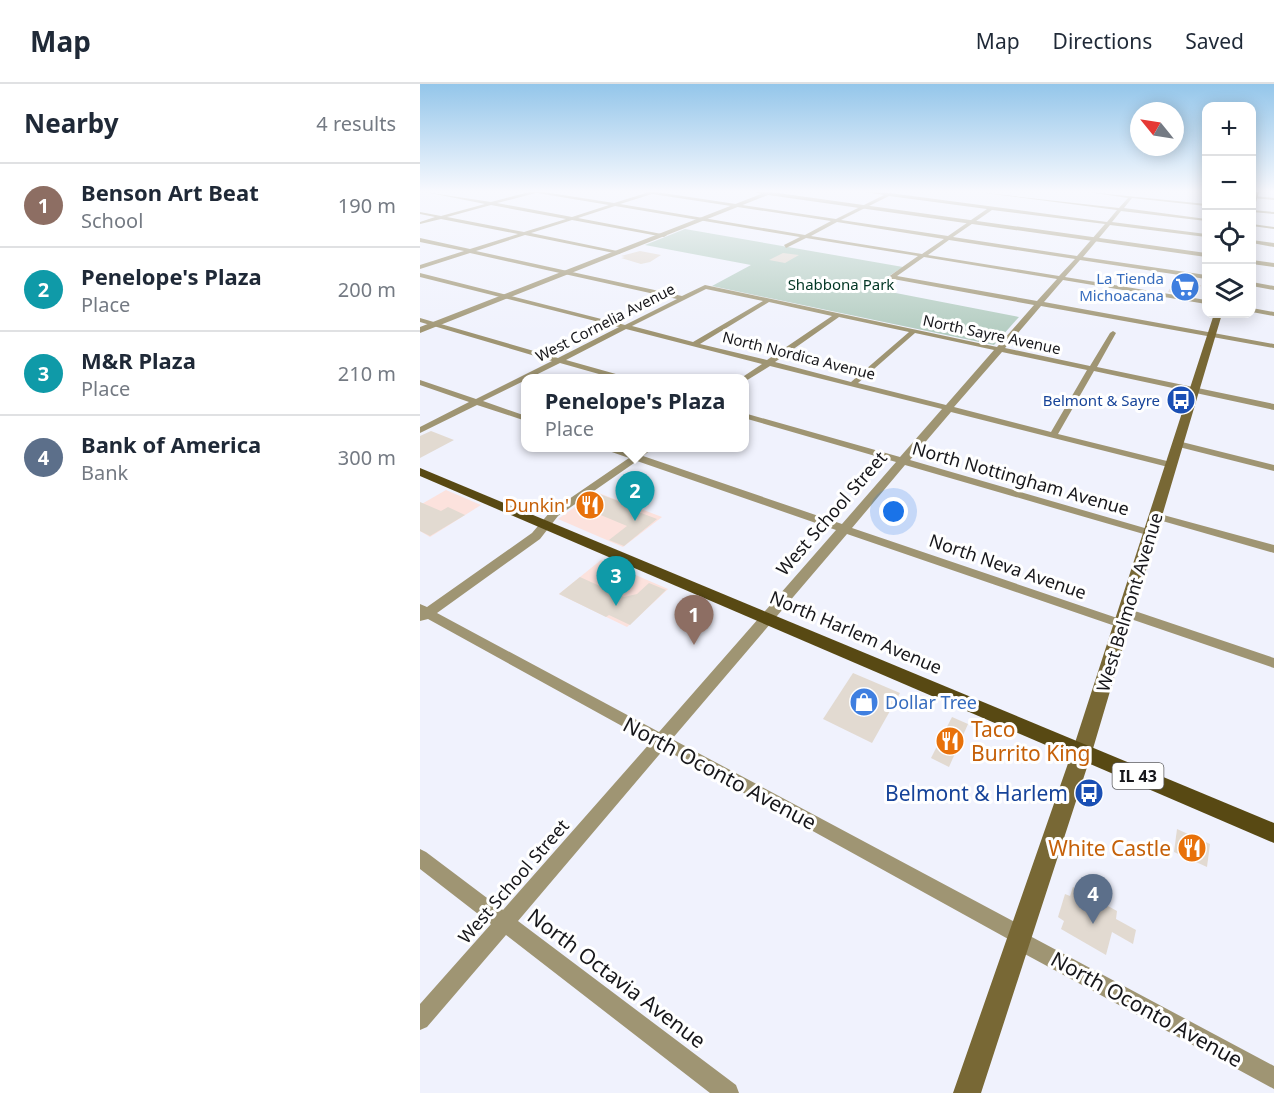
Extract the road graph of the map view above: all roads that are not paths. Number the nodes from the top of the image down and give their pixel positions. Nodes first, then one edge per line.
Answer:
1 (505, 239) edge
2 (554, 239) edge
3 (652, 239) edge
4 (799, 239) edge
5 (824, 239) edge
6 (947, 239) edge
7 (956, 239) edge
8 (1094, 239) joint
9 (420, 240) edge
10 (1256, 243) edge
11 (1274, 245) edge
12 (786, 246) dead end
13 (469, 251) junction
14 (619, 252) junction
15 (1202, 254) edge
16 (923, 255) junction
17 (1079, 258) junction
18 (1256, 263) edge
19 (1274, 265) edge
20 (420, 267) edge
21 (567, 273) junction
22 (420, 275) edge
23 (1202, 276) edge
24 (892, 277) junction
25 (1061, 278) junction
26 (1256, 285) edge
27 (705, 287) joint
28 (876, 288) dead end
29 (1274, 288) edge
30 (506, 297) junction
31 (682, 298) junction
32 (769, 300) junction
33 (1202, 301) edge
34 (1039, 304) junction
35 (1256, 311) edge
36 (1274, 314) edge
37 (838, 315) junction
38 (1217, 318) edge
39 (420, 320) edge
40 (435, 324) junction
41 (625, 327) junction
42 (420, 330) edge
43 (914, 331) junction
44 (1113, 333) dead end
45 (1212, 335) junction
46 (694, 344) junction
47 (1274, 346) edge
48 (999, 349) junction
49 (558, 360) junction
50 (769, 363) junction
51 (1092, 369) junction
52 (531, 374) edge
53 (606, 374) edge
54 (749, 377) edge
55 (521, 379) edge
56 (420, 382) edge
57 (853, 384) junction
58 (1195, 390) junction
59 (476, 402) junction
60 (1274, 407) edge
61 (948, 408) junction
62 (749, 416) edge
63 (521, 418) edge
64 (420, 430) edge
65 (1053, 435) junction
66 (1178, 444) junction
67 (622, 452) edge
68 (642, 452) edge
69 (636, 457) junction
70 (902, 461) junction
71 (1172, 465) junction
72 (1274, 468) edge
73 (420, 472) edge
74 (1156, 516) junction
75 (545, 525) junction
76 (843, 528) junction
77 (1150, 533) junction
78 (1274, 549) edge
79 (422, 614) edge
80 (766, 618) junction
81 (1124, 619) junction
82 (1274, 663) edge
83 (660, 741) junction
84 (1082, 752) junction
85 (1274, 833) edge
86 (420, 858) edge
87 (504, 922) junction
88 (1020, 938) junction
89 (420, 1020) edge
90 (1274, 1078) edge
91 (728, 1093) edge
92 (967, 1093) edge

1 - 13 street
2 - 14 street
3 - 14 street
4 - 12 street
5 - 16 street
6 - 16 street
7 - 17 street
8 - 15 street
8 - 17 street, West School Street
9 - 13 street
10 - 11 street
13 - 20 street
13 - 21 street
14 - 21 street
16 - 24 street
16 - 25 street
17 - 23 street
17 - 25 street, West School Street
18 - 19 street
21 - 30 street
21 - 31 street
22 - 30 street, North Nordica Avenue
24 - 28 street
24 - 34 street
25 - 33 street
25 - 34 street, West School Street
26 - 29 street
27 - 31 street, West Cornelia Avenue
27 - 32 street, North Sayre Avenue
30 - 40 street
30 - 41 street, North Nordica Avenue
31 - 41 street, West Cornelia Avenue
32 - 37 street, North Sayre Avenue
32 - 46 street
34 - 45 street
34 - 48 street, West School Street
35 - 36 street
37 - 43 street, North Sayre Avenue
37 - 50 street
38 - 45 main road, West Belmont Avenue
39 - 40 street
40 - 42 street
40 - 49 street
41 - 46 street, North Nordica Avenue
41 - 49 street, West Cornelia Avenue
43 - 48 street, North Sayre Avenue
43 - 57 street
44 - 51 street
45 - 47 street
45 - 58 main road, West Belmont Avenue
46 - 50 street, North Nordica Avenue
48 - 51 street, North Sayre Avenue
48 - 61 street, West School Street
49 - 52 street, West Cornelia Avenue
49 - 53 street
50 - 54 street
50 - 57 street, North Nordica Avenue
51 - 58 street, North Sayre Avenue
51 - 65 street
55 - 59 street, West Cornelia Avenue
56 - 59 street
57 - 61 street, North Nordica Avenue
58 - 60 street, North Sayre Avenue
58 - 66 main road, West Belmont Avenue
59 - 63 street
59 - 64 street, West Cornelia Avenue
61 - 65 street, North Nordica Avenue
61 - 70 street, West School Street
62 - 70 street, North Nottingham Avenue
65 - 71 street, North Nordica Avenue
66 - 71 main road, West Belmont Avenue
66 - 72 street
67 - 69 street, North Neva Avenue
68 - 69 street
69 - 75 street
69 - 76 street, North Neva Avenue
70 - 76 street, West School Street
70 - 77 street, North Nottingham Avenue
71 - 74 main road, West Belmont Avenue
73 - 75 main road, North Harlem Avenue / IL 43
74 - 77 main road, West Belmont Avenue
74 - 78 street
75 - 79 street
75 - 80 main road, North Harlem Avenue / IL 43
76 - 80 street, West School Street
76 - 81 street, North Neva Avenue
77 - 81 main road, West Belmont Avenue
79 - 83 street, North Oconto Avenue
80 - 83 street, West School Street
80 - 84 main road, North Harlem Avenue / IL 43
81 - 82 street, North Neva Avenue
81 - 84 main road, West Belmont Avenue
83 - 87 street, West School Street
83 - 88 street, North Oconto Avenue
84 - 85 main road, North Harlem Avenue / IL 43
84 - 88 main road, West Belmont Avenue
86 - 87 street, North Octavia Avenue
87 - 89 street, West School Street
87 - 91 street, North Octavia Avenue
88 - 90 street, North Oconto Avenue
88 - 92 main road, West Belmont Avenue

